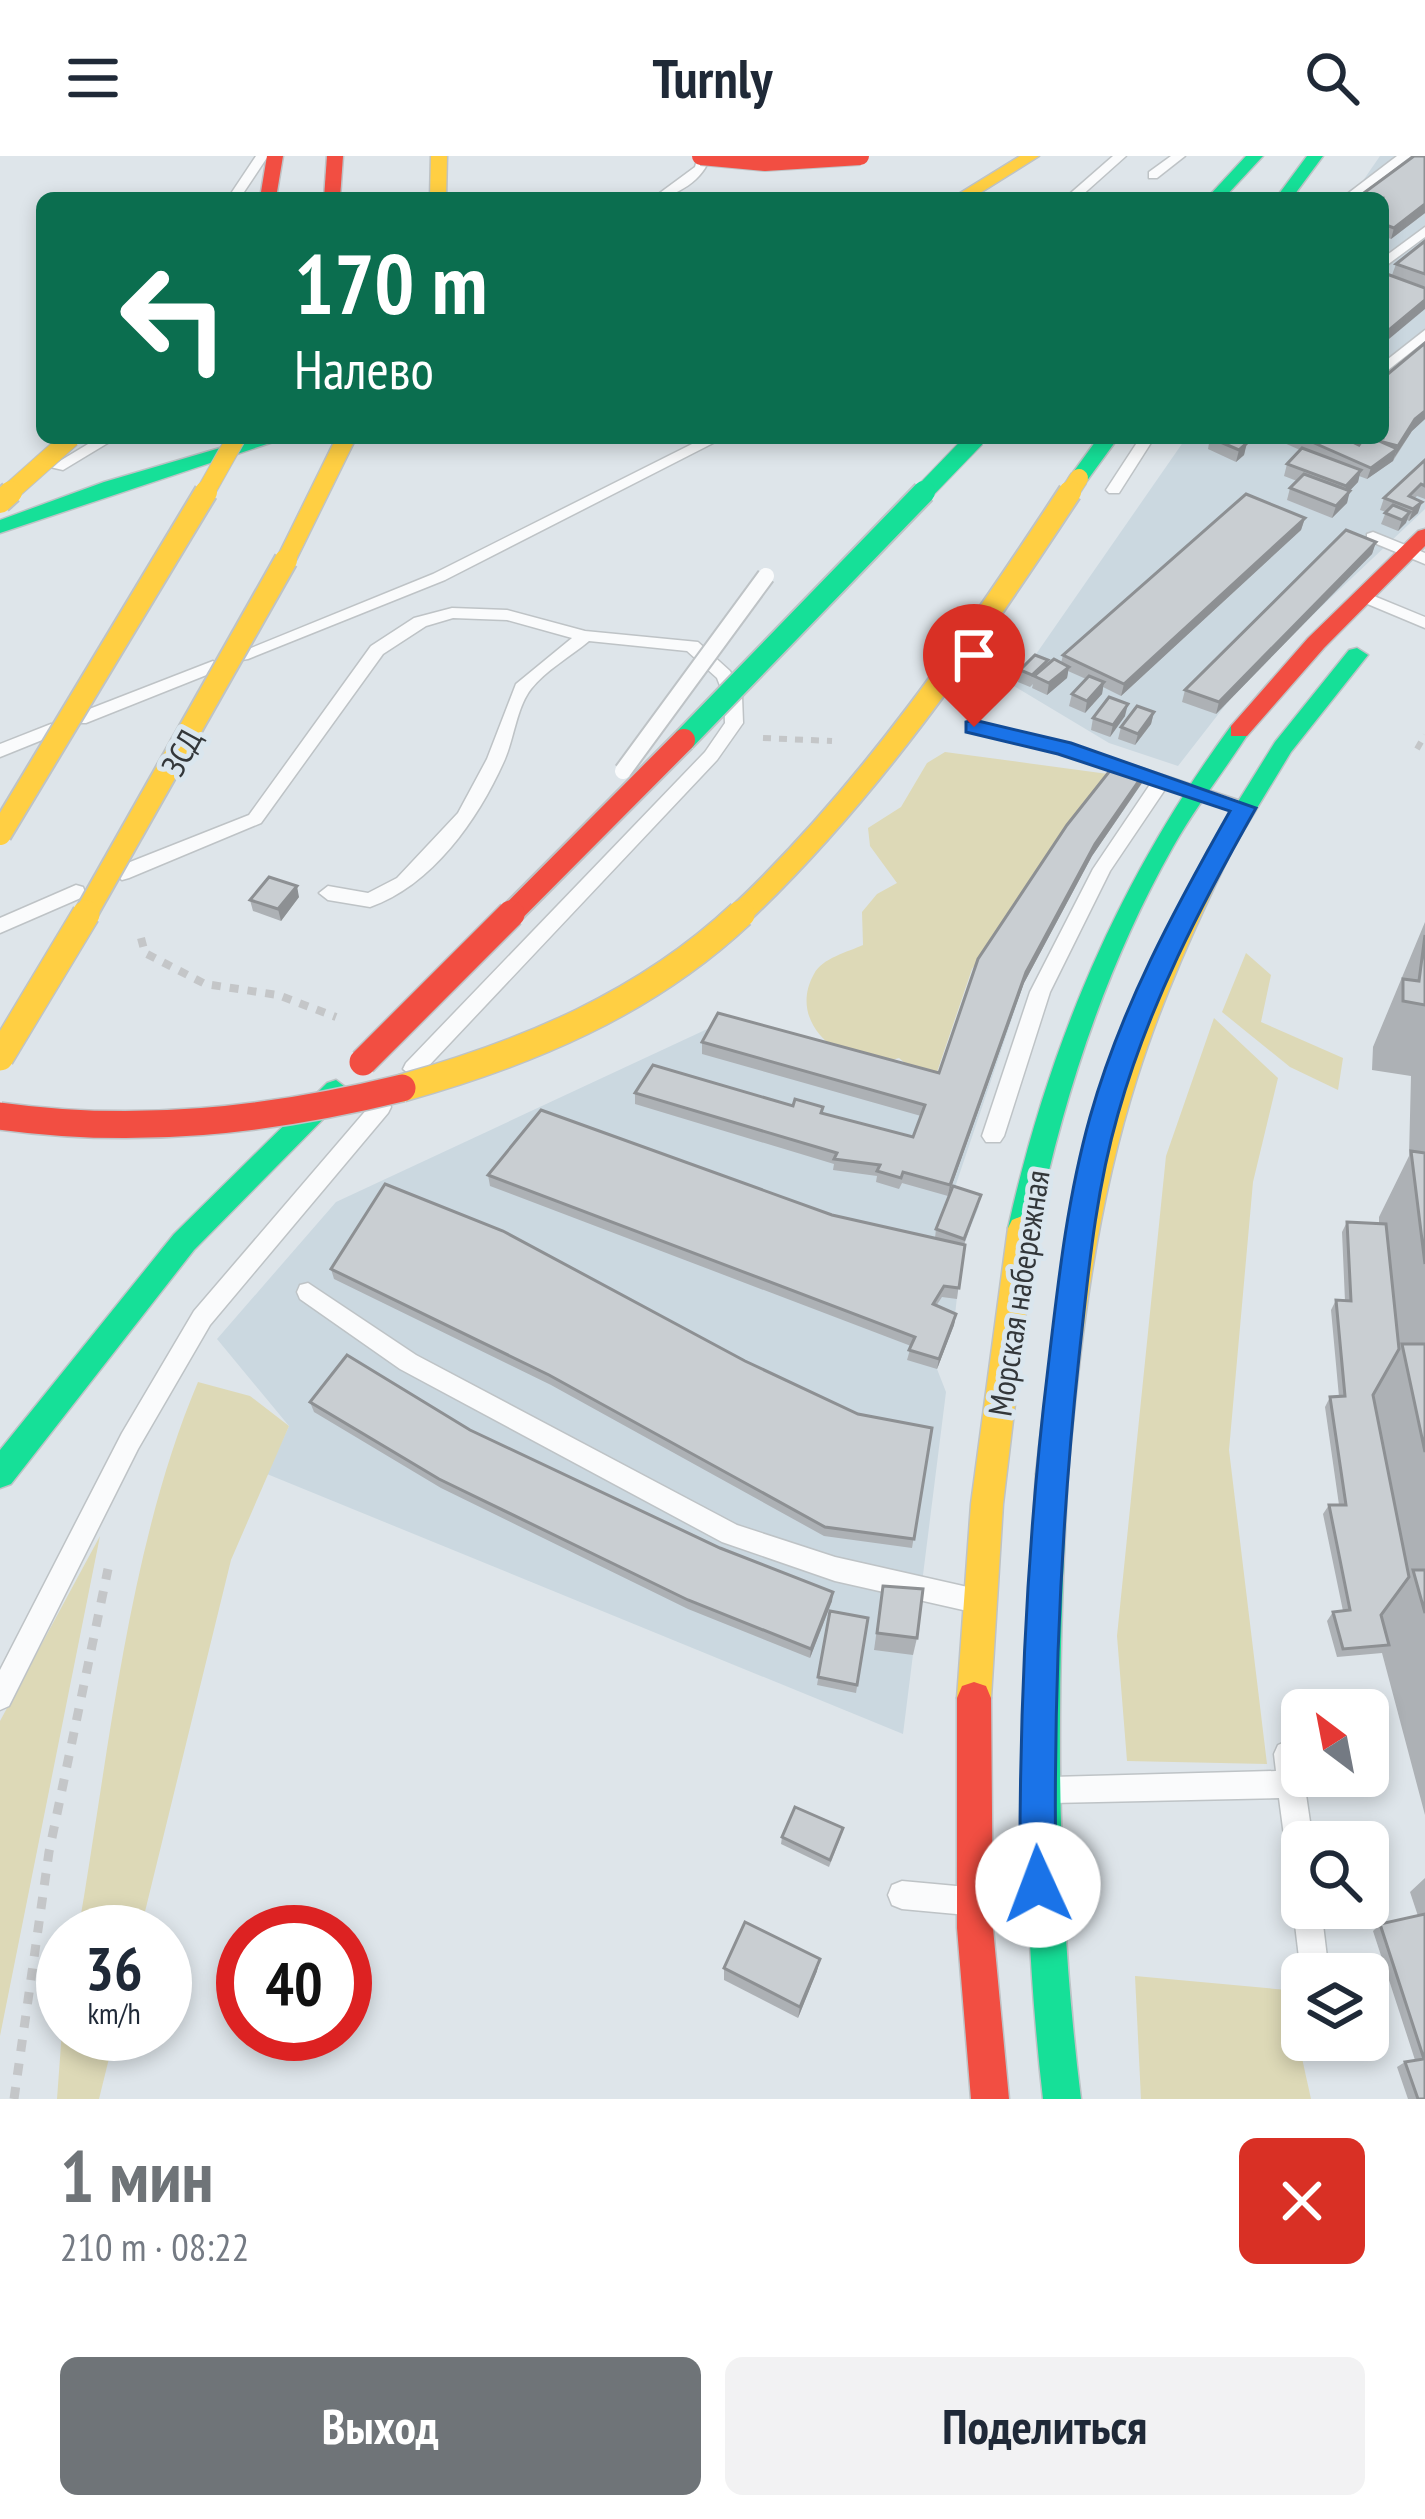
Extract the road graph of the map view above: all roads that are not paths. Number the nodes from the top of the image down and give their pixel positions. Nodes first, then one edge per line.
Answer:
1 (262, 156) edge
2 (274, 156) edge
3 (332, 156) edge
4 (439, 156) edge
5 (702, 156) edge
6 (860, 156) edge
7 (1031, 156) edge
8 (1179, 156) edge
9 (1255, 156) edge
10 (1315, 156) edge
11 (1405, 156) edge
12 (1119, 157) edge
13 (1153, 175) dead end
14 (238, 192) edge
15 (269, 192) edge
16 (329, 192) edge
17 (438, 192) edge
18 (668, 192) edge
19 (970, 192) edge
20 (1077, 192) edge
21 (1221, 192) edge
22 (1288, 192) edge
23 (1356, 192) edge
24 (1425, 231) edge
25 (1389, 259) edge
26 (1425, 334) edge
27 (1389, 365) edge
28 (64, 444) edge
29 (98, 444) edge
30 (233, 444) edge
31 (254, 444) edge
32 (343, 444) edge
33 (704, 444) edge
34 (970, 444) edge
35 (1104, 444) edge
36 (1143, 444) edge
37 (1114, 490) dead end
38 (0, 500) edge
39 (0, 526) edge
40 (1373, 537) edge
41 (1419, 549) edge
42 (766, 576) dead end
43 (1425, 585) edge
44 (1364, 597) junction
45 (1412, 617) edge
46 (585, 636) junction
47 (974, 727) dead end
48 (0, 751) edge
49 (1162, 780) junction
50 (1230, 784) junction
51 (0, 835) edge
52 (328, 893) dead end
53 (525, 901) junction
54 (0, 926) edge
55 (0, 1058) edge
56 (0, 1116) edge
57 (994, 1136) dead end
58 (308, 1292) dead end
59 (0, 1474) edge
60 (1010, 1609) junction
61 (0, 1696) edge
62 (1281, 1784) edge
63 (1035, 1791) junction
64 (902, 1895) dead end
65 (971, 1902) junction
66 (991, 2099) edge
67 (1062, 2099) edge

1 - 14 lane
2 - 15 main road
3 - 16 main road
4 - 17 main road
5 - 6 main road, bridge
5 - 18 lane
7 - 19 main road
8 - 13 lane
9 - 21 main road
10 - 22 main road
11 - 23 lane
12 - 20 lane
24 - 25 lane
26 - 27 lane
28 - 38 main road, bridge
29 - 38 lane
30 - 51 main road, bridge
31 - 39 main road
32 - 55 main road, ЗСД, bridge
33 - 48 lane
34 - 53 main road, bridge
35 - 56 main road, bridge
36 - 37 lane
40 - 41 lane
41 - 44 main road, Морская набережная
42 - 53 lane, bridge
43 - 45 main road, Морская набережная
44 - 45 lane
44 - 50 main road, Морская набережная
45 - 50 main road, Морская набережная
46 - 52 lane
46 - 54 lane
46 - 61 lane
47 - 49 lane
49 - 50 lane
49 - 57 lane
50 - 60 main road, Морская набережная
50 - 60 main road, Морская набережная
53 - 59 main road, bridge
58 - 60 lane
60 - 63 main road, Морская набережная
60 - 65 main road, Морская набережная
62 - 63 lane
63 - 67 main road, Морская набережная
64 - 65 lane
65 - 66 main road, Морская набережная

